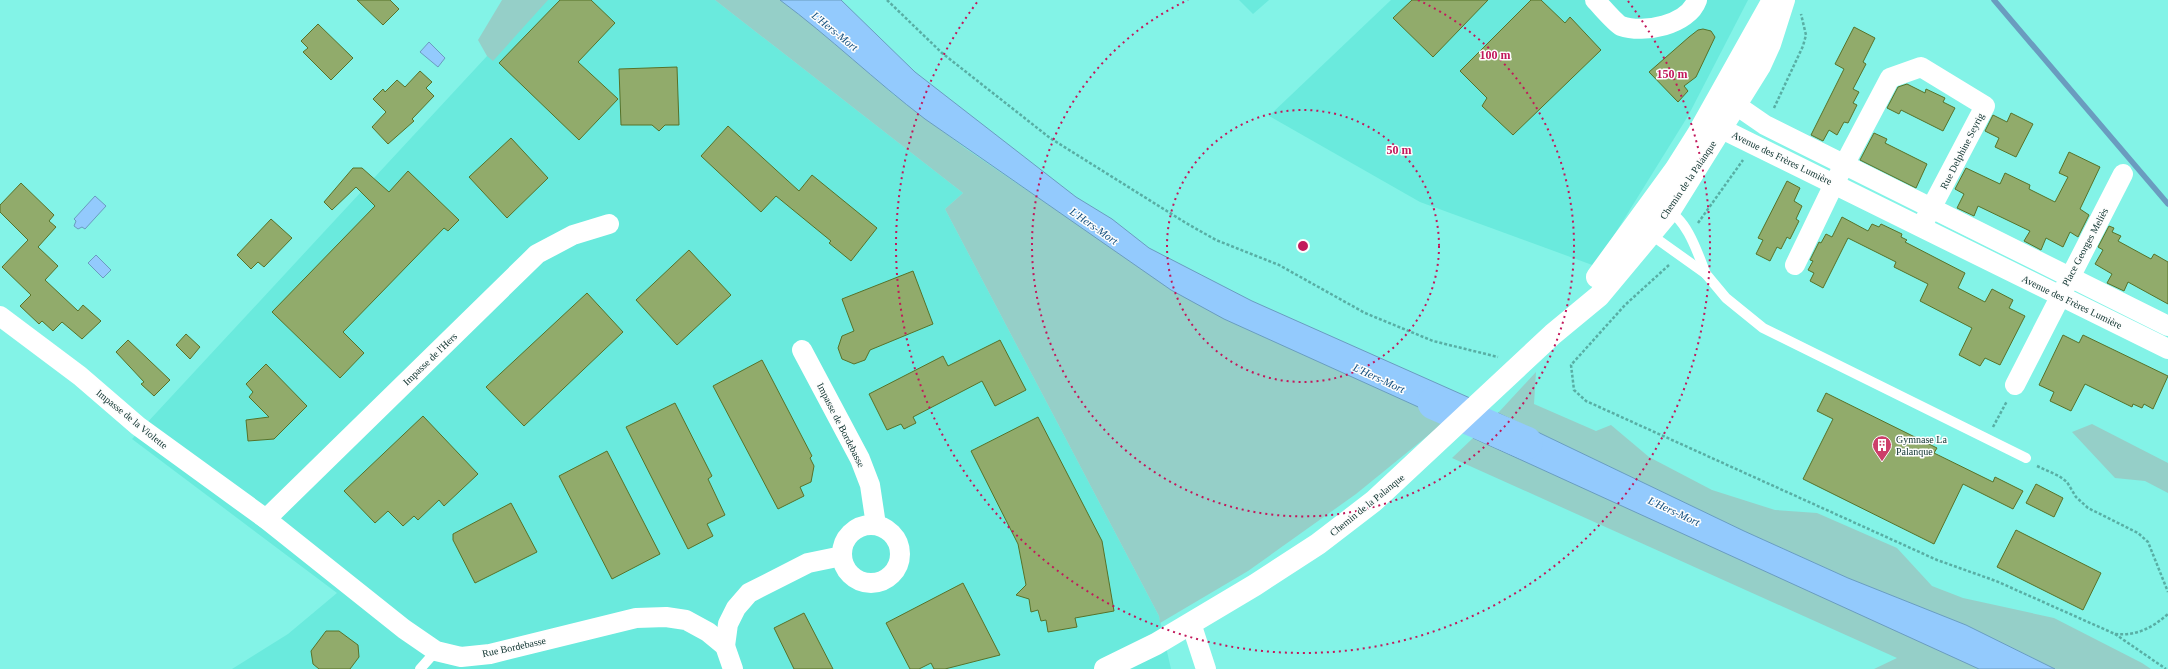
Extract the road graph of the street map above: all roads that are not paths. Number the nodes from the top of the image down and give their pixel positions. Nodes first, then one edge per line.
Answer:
1 (1595, 0) edge
2 (1697, 0) edge
3 (1773, 0) edge
4 (1784, 0) edge
5 (1736, 105) junction
6 (1713, 108) junction
7 (1723, 128) junction
8 (1844, 165) junction
9 (2123, 174) dead end
10 (1834, 184) junction
11 (1932, 208) junction
12 (1669, 212) junction
13 (1645, 214) junction
14 (609, 224) dead end
15 (1922, 227) junction
16 (1650, 235) junction
17 (1795, 264) dead end
18 (1706, 274) junction
19 (2070, 276) junction
20 (2060, 297) junction
21 (0, 316) edge
22 (2168, 326) edge
23 (1553, 334) junction
24 (2168, 349) edge
25 (802, 350) dead end
26 (2015, 385) road end
27 (2026, 458) road end
28 (266, 519) junction
29 (876, 526) junction
30 (842, 556) junction
31 (1192, 623) junction
32 (725, 646) junction
33 (436, 651) junction
34 (420, 669) edge
35 (733, 669) edge
36 (1105, 669) edge
37 (1206, 669) edge

1 - 2 street
3 - 6 street, Chemin de la Palanque
4 - 5 street, Chemin de la Palanque
5 - 6 street
5 - 7 street, Chemin de la Palanque
5 - 8 street
6 - 7 street, Avenue des Frères Lumière
6 - 13 street, Chemin de la Palanque
7 - 10 street, Avenue des Frères Lumière
7 - 12 street, Chemin de la Palanque
8 - 10 street, Rue Delphine Seyrig
8 - 11 street
8 - 11 street, Rue Delphine Seyrig
9 - 19 street, Place Georges Meliès
10 - 15 street, Avenue des Frères Lumière
10 - 17 street, Rue Delphine Seyrig
11 - 15 street, Rue Delphine Seyrig
11 - 19 street
12 - 13 lane
12 - 16 street, Chemin de la Palanque
12 - 18 lane
13 - 16 lane
13 - 23 street, Chemin de la Palanque
14 - 28 street, Impasse de l'Hers
15 - 20 street, Avenue des Frères Lumière
16 - 18 lane
16 - 23 street, Chemin de la Palanque
18 - 27 lane
19 - 20 street, Place Georges Meliès
19 - 22 street
20 - 24 street, Avenue des Frères Lumière
20 - 26 street, Place Georges Meliès
21 - 28 street, Impasse de la Violette
23 - 31 street, Chemin de la Palanque
25 - 29 street, Impasse de Bordebasse
28 - 33 street, Rue Bordebasse
29 - 30 street
29 - 30 street
30 - 32 street
31 - 36 street, Chemin de la Palanque
31 - 37 street
32 - 33 street, Rue Bordebasse
32 - 35 street
33 - 34 lane

